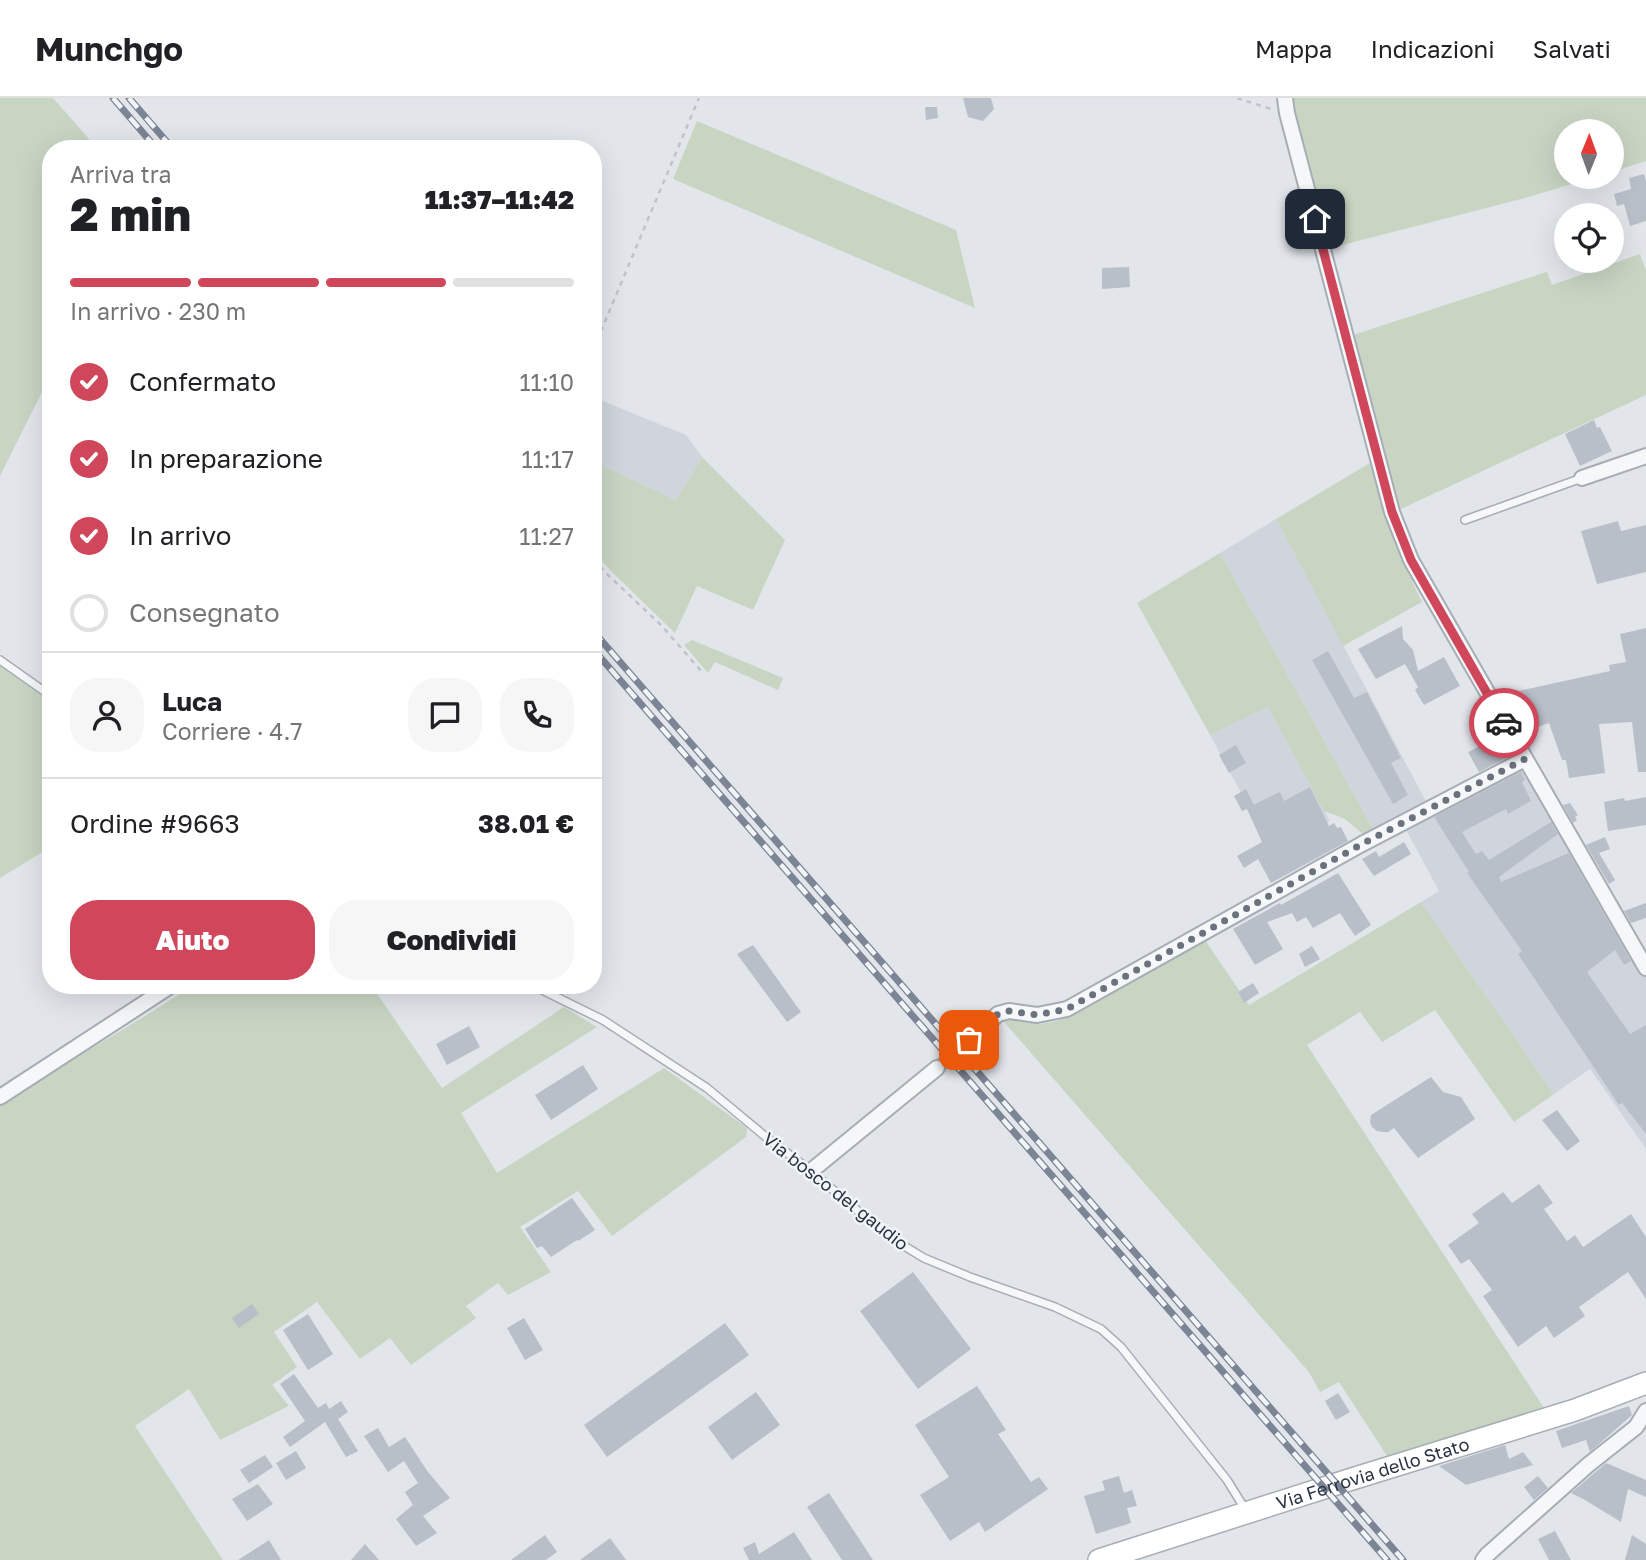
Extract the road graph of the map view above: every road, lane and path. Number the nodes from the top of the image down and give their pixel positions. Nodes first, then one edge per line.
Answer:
1 (699, 98) edge
2 (1237, 98) edge
3 (1286, 105) edge
4 (602, 329) edge
5 (1646, 456) edge
6 (1582, 478) joint
7 (1465, 520) dead end
8 (602, 569) edge
9 (0, 660) edge
10 (702, 672) dead end
11 (42, 690) edge
12 (1525, 759) junction
13 (1646, 968) edge
14 (158, 994) edge
15 (550, 994) edge
16 (969, 1040) tunnel mouth
17 (937, 1068) tunnel mouth
18 (0, 1097) edge
19 (811, 1171) junction
20 (1646, 1383) edge
21 (1646, 1411) edge
22 (1247, 1513) junction
23 (1099, 1560) edge
24 (1483, 1560) edge

1 - 4 path
2 - 3 path
3 - 12 street
5 - 6 street
6 - 7 lane
8 - 10 path
9 - 11 lane
12 - 13 street
12 - 16 street
14 - 18 street
15 - 19 lane, Via bosco del gaudio
17 - 19 street
19 - 22 lane, Via bosco del gaudio
20 - 22 main road, Via Ferrovia dello Stato
21 - 24 street
22 - 23 main road, Via Ferrovia dello Stato

